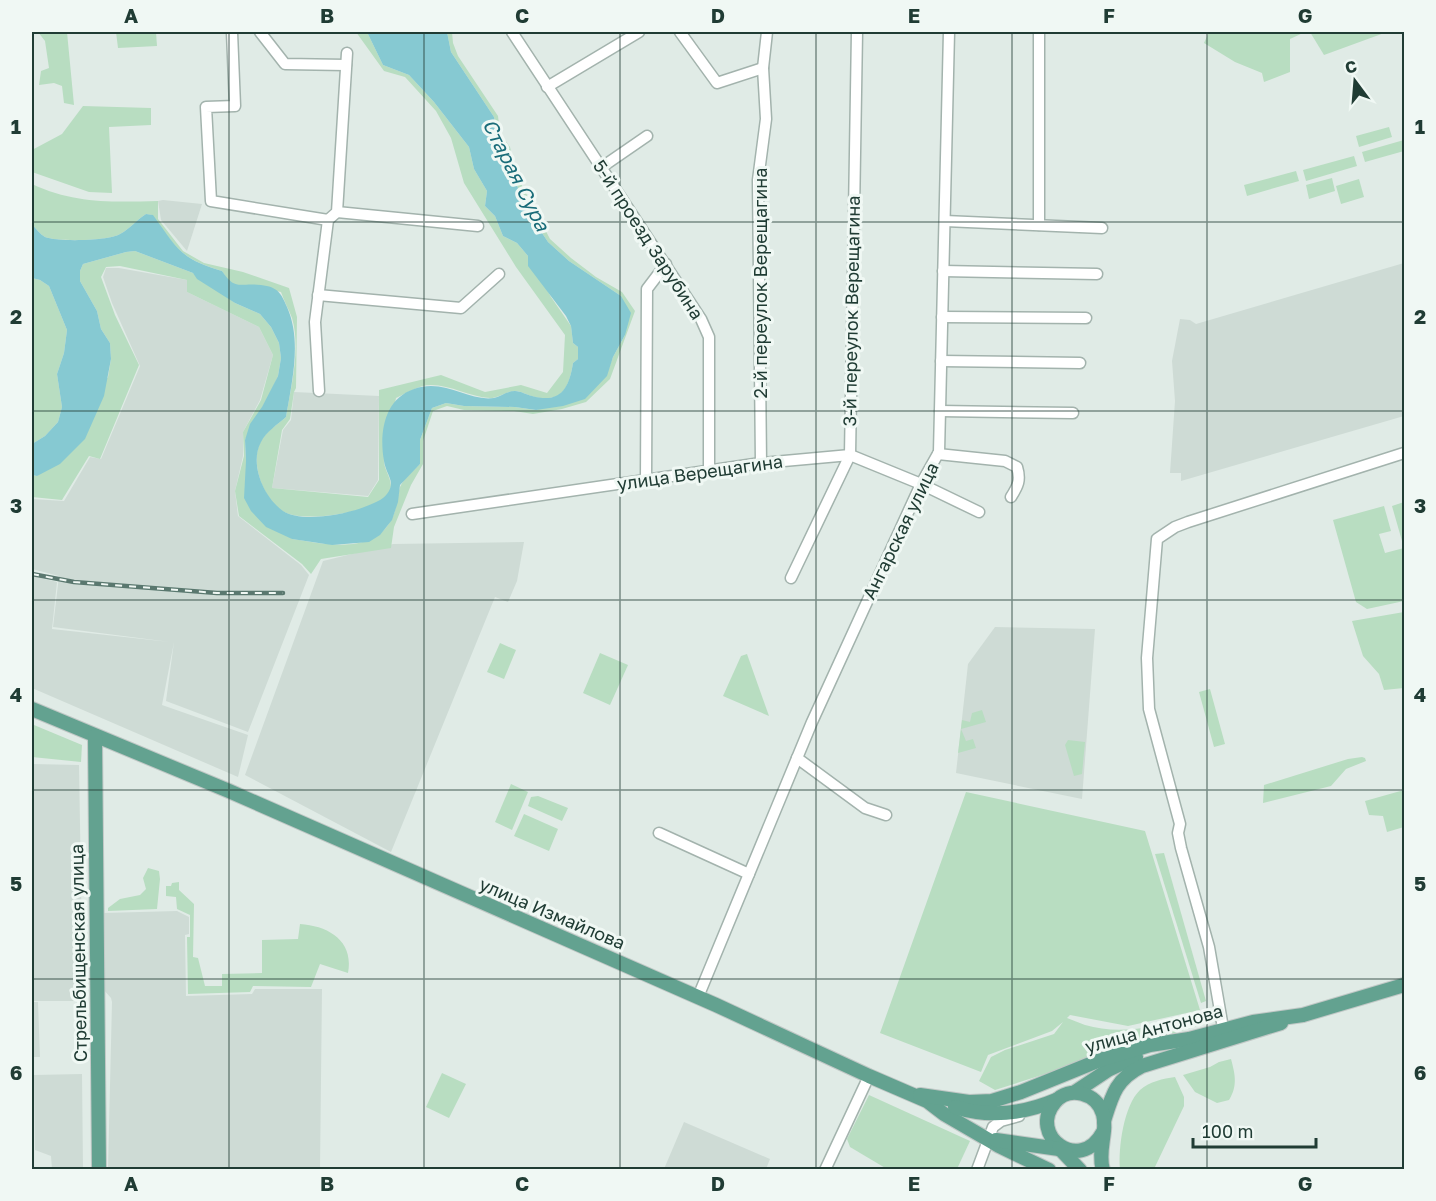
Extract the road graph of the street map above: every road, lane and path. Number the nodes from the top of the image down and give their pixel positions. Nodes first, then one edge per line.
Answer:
1 (232, 32) edge
2 (260, 32) edge
3 (512, 32) edge
4 (639, 32) edge
5 (680, 32) edge
6 (767, 32) edge
7 (857, 32) edge
8 (949, 32) edge
9 (1039, 32) edge
10 (347, 53) dead end
11 (346, 65) junction
12 (763, 68) junction
13 (547, 87) junction
14 (647, 136) dead end
15 (602, 167) junction
16 (337, 213) junction
17 (328, 220) junction
18 (945, 221) junction
19 (1040, 225) junction
20 (478, 226) dead end
21 (1102, 228) dead end
22 (666, 264) junction
23 (943, 271) junction
24 (1097, 273) dead end
25 (499, 274) dead end
26 (318, 295) junction
27 (942, 317) junction
28 (1086, 318) dead end
29 (941, 361) junction
30 (1080, 363) dead end
31 (319, 391) dead end
32 (940, 411) junction
33 (1073, 413) dead end
34 (1404, 453) edge
35 (938, 454) junction
36 (850, 455) junction
37 (761, 463) junction
38 (709, 471) junction
39 (646, 480) junction
40 (921, 484) junction
41 (1011, 497) dead end
42 (979, 512) dead end
43 (411, 514) dead end
44 (791, 578) dead end
45 (32, 709) edge
46 (96, 736) junction
47 (797, 758) junction
48 (886, 815) dead end
49 (659, 833) dead end
50 (749, 874) junction
51 (1404, 985) edge
52 (698, 997) junction
53 (1226, 1034) junction
54 (1189, 1039) junction
55 (868, 1076) junction
56 (1075, 1092) junction
57 (921, 1098) junction
58 (1057, 1100) junction
59 (1028, 1110) junction
60 (1103, 1127) junction
61 (988, 1138) junction
62 (1063, 1148) junction
63 (99, 1170) edge
64 (825, 1170) edge
65 (977, 1170) edge
66 (1049, 1170) edge
67 (1080, 1170) edge
68 (1103, 1170) edge

1 - 17 street
2 - 11 street
3 - 13 street, 5-й проезд Зарубина
4 - 13 street
5 - 12 street
6 - 12 street, 2-й переулок Верещагина
7 - 36 street, 3-й переулок Верещагина
8 - 18 street, Ангарская улица
9 - 19 street
10 - 11 street
11 - 16 street
12 - 37 street, 2-й переулок Верещагина
13 - 15 street, 5-й проезд Зарубина
14 - 15 street
15 - 22 street, 5-й проезд Зарубина
16 - 17 street
16 - 20 street
17 - 26 street
18 - 19 street
18 - 23 street, Ангарская улица
19 - 21 street
22 - 38 street, 5-й проезд Зарубина
22 - 39 street
23 - 24 street
23 - 27 street, Ангарская улица
25 - 26 street
26 - 31 street
27 - 28 street
27 - 29 street, Ангарская улица
29 - 30 street
29 - 32 street, Ангарская улица
32 - 33 street
32 - 35 street, Ангарская улица
34 - 53 street
35 - 40 street, Ангарская улица
35 - 41 street
36 - 37 street, улица Верещагина
36 - 40 street, улица Верещагина
36 - 44 street, 3-й переулок Верещагина
37 - 38 street, улица Верещагина
38 - 39 street, улица Верещагина
39 - 43 street, улица Верещагина
40 - 42 street, улица Верещагина
40 - 47 street, Ангарская улица
45 - 46 main road, улица Измайлова
46 - 52 main road, улица Измайлова
46 - 63 main road, Стрельбищенская улица
47 - 48 street
47 - 50 street, Ангарская улица
49 - 50 street
50 - 52 street, Ангарская улица
51 - 53 main road
52 - 55 main road, улица Измайлова
53 - 54 main road, улица Антонова
53 - 60 main road
54 - 56 main road
54 - 57 main road, улица Антонова
55 - 57 main road, улица Измайлова
55 - 64 street
56 - 58 main road
56 - 60 main road
57 - 59 main road
57 - 61 main road, улица Измайлова
58 - 59 main road
58 - 62 main road
59 - 61 street
60 - 62 main road
60 - 68 main road
61 - 62 main road
61 - 65 street
61 - 66 main road, улица Измайлова
62 - 67 main road

